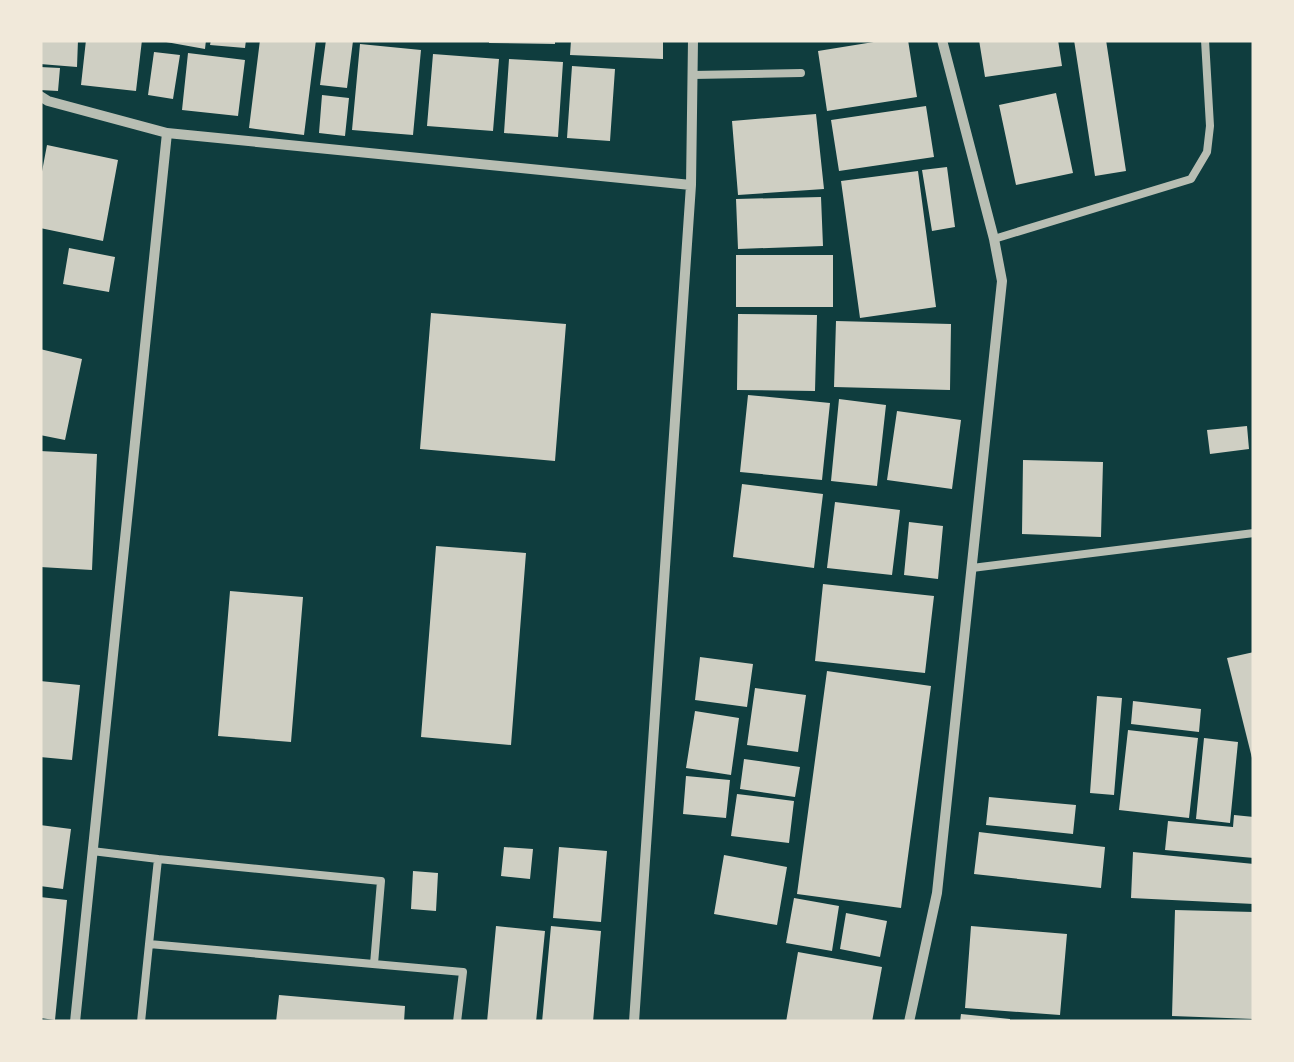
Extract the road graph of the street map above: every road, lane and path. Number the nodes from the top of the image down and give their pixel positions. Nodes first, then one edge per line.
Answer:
1 (693, 40) edge
2 (942, 40) edge
3 (1205, 40) edge
4 (801, 74) dead end
5 (692, 75) junction
6 (40, 96) edge
7 (167, 132) junction
8 (691, 184) junction
9 (994, 239) junction
10 (1254, 533) edge
11 (972, 568) junction
12 (92, 851) junction
13 (158, 859) junction
14 (148, 944) junction
15 (374, 964) junction
16 (75, 1022) edge
17 (141, 1022) edge
18 (457, 1022) edge
19 (634, 1022) edge
20 (909, 1022) edge

1 - 5 street
2 - 9 street
3 - 9 lane
4 - 5 lane
5 - 8 street
6 - 7 street
7 - 8 street
7 - 12 street
8 - 19 street
9 - 11 street
10 - 11 lane
11 - 20 street
12 - 13 lane
12 - 16 street
13 - 14 lane
13 - 15 lane
14 - 15 lane
14 - 17 lane
15 - 18 lane

